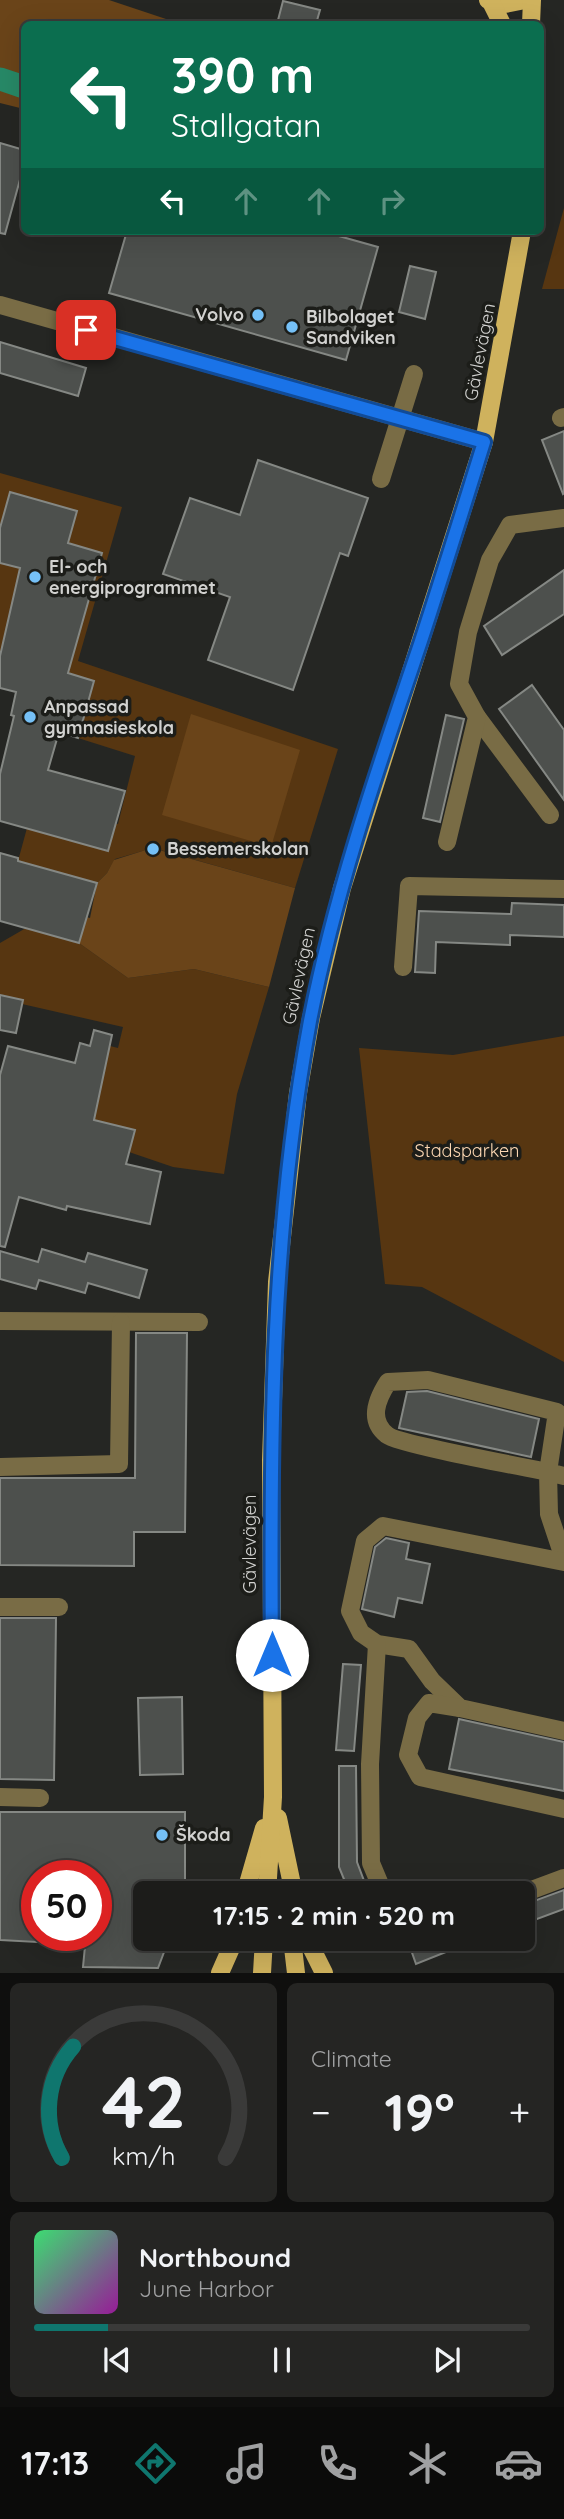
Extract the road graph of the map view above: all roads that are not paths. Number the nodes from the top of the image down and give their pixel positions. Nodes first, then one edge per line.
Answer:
1 (525, 0) edge
2 (532, 0) edge
3 (490, 1) edge
4 (500, 21) edge
5 (531, 21) edge
6 (521, 235) edge
7 (0, 304) edge
8 (414, 374) dead end
9 (400, 419) junction
10 (484, 442) junction
11 (381, 479) dead end
12 (564, 518) edge
13 (477, 717) junction
14 (550, 815) dead end
15 (447, 842) dead end
16 (564, 889) edge
17 (403, 967) dead end
18 (0, 1321) edge
19 (121, 1321) junction
20 (199, 1322) dead end
21 (0, 1467) edge
22 (556, 1474) edge
23 (564, 1560) edge
24 (0, 1607) edge
25 (59, 1607) dead end
26 (377, 1644) junction
27 (460, 1708) junction
28 (564, 1731) edge
29 (0, 1797) edge
30 (274, 1797) junction
31 (40, 1798) dead end
32 (564, 1809) edge
33 (564, 1878) edge
34 (249, 1881) edge
35 (268, 1881) edge
36 (284, 1881) edge
37 (291, 1881) edge
38 (379, 1881) edge
39 (535, 1889) edge
40 (230, 1951) edge
41 (263, 1951) edge
42 (293, 1951) edge
43 (313, 1951) edge
44 (220, 1973) edge
45 (262, 1973) edge
46 (296, 1973) edge
47 (324, 1973) edge

1 - 3 main road
2 - 5 main road
3 - 4 main road
6 - 10 main road, Gävlevägen
7 - 9 street
8 - 9 street
9 - 10 street
9 - 11 street
10 - 30 main road, Gävlevägen
12 - 13 street
13 - 14 street
13 - 15 street
16 - 17 street
18 - 19 street
19 - 20 street
19 - 21 street
22 - 22 street
22 - 23 street
23 - 26 street
24 - 25 street
26 - 27 street
26 - 38 street
27 - 28 street
27 - 32 street
29 - 31 street
30 - 34 main road
30 - 35 main road, Gävlevägen
30 - 36 main road, Gävlevägen
30 - 37 main road
33 - 39 street
40 - 44 main road
41 - 45 main road
42 - 46 main road
43 - 47 main road

